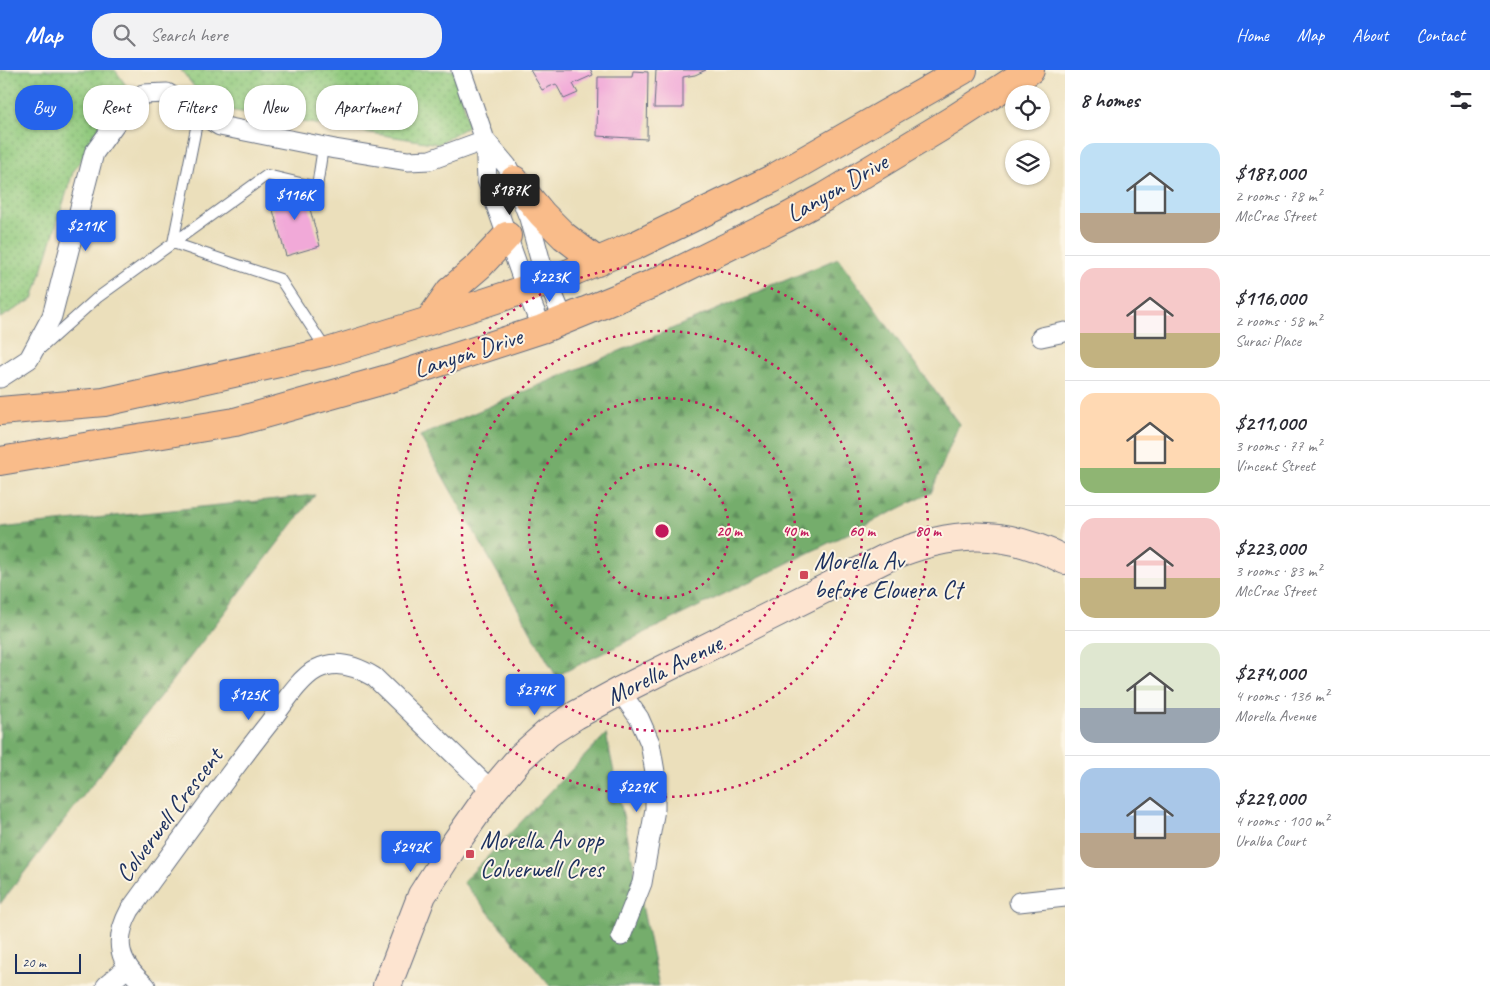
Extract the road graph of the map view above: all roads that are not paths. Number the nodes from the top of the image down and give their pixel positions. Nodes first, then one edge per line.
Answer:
1 (461, 70) edge
2 (963, 70) edge
3 (1030, 70) edge
4 (159, 93) edge
5 (234, 129) edge
6 (196, 130) edge
7 (485, 140) junction
8 (323, 147) junction
9 (514, 180) junction
10 (507, 236) junction
11 (173, 243) junction
12 (598, 262) junction
13 (537, 286) junction
14 (430, 321) junction
15 (553, 325) junction
16 (1065, 332) edge
17 (1041, 336) dead end
18 (328, 352) junction
19 (29, 359) junction
20 (0, 378) edge
21 (0, 411) edge
22 (0, 461) edge
23 (1065, 560) edge
24 (620, 691) junction
25 (492, 791) junction
26 (1065, 897) edge
27 (1019, 902) dead end
28 (621, 936) dead end
29 (128, 967) junction
30 (106, 986) edge
31 (146, 986) edge
32 (387, 986) edge

1 - 7 street
2 - 12 main road, Lanyon Drive
3 - 15 main road, Lanyon Drive
4 - 19 street
5 - 8 street
6 - 11 lane
7 - 8 street
7 - 9 street
7 - 10 street
8 - 11 lane
9 - 12 main road
9 - 13 street
10 - 13 street
10 - 14 main road
11 - 18 lane
11 - 19 lane
12 - 13 main road, Lanyon Drive
13 - 14 main road, Lanyon Drive
13 - 15 street
14 - 18 main road, Lanyon Drive
15 - 22 main road, Lanyon Drive
16 - 17 street
18 - 21 main road, Lanyon Drive
19 - 20 street
23 - 24 street, Morella Avenue
24 - 25 street, Morella Avenue
24 - 28 street
25 - 29 street, Colverwell Crescent
25 - 32 street, Morella Avenue
26 - 27 street
29 - 30 street
29 - 31 street, Colverwell Crescent

